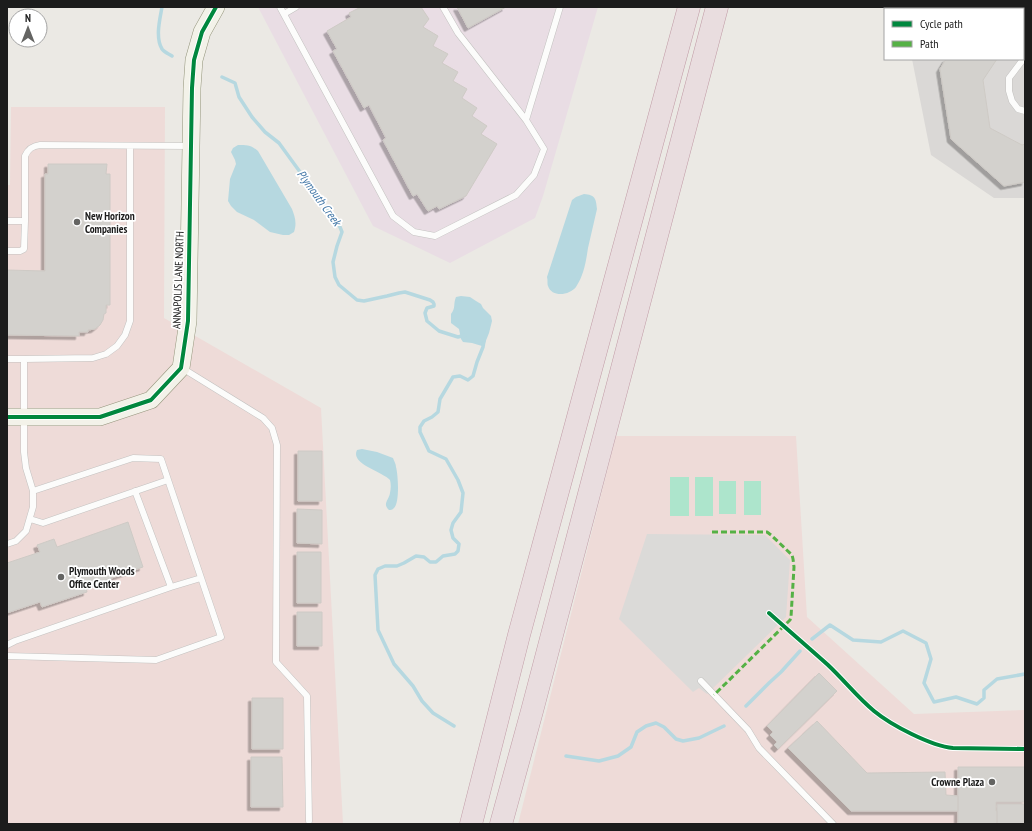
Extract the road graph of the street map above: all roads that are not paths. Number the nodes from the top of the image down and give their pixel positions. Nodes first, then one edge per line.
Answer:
1 (216, 7) edge
2 (280, 7) edge
3 (296, 7) edge
4 (442, 7) edge
5 (560, 7) edge
6 (689, 7) edge
7 (718, 7) edge
8 (284, 14) junction
9 (1023, 60) edge
10 (1025, 111) edge
11 (526, 120) junction
12 (130, 146) junction
13 (191, 146) junction
14 (7, 221) edge
15 (25, 221) junction
16 (7, 251) edge
17 (7, 359) edge
18 (24, 359) junction
19 (181, 368) junction
20 (7, 417) edge
21 (24, 417) junction
22 (168, 480) junction
23 (33, 492) junction
24 (135, 492) junction
25 (30, 519) junction
26 (7, 544) edge
27 (201, 578) junction
28 (171, 587) junction
29 (7, 645) edge
30 (7, 656) edge
31 (701, 681) dead end
32 (309, 821) dead end
33 (471, 824) edge
34 (500, 824) edge
35 (833, 824) edge

1 - 13 street, ANNAPOLIS LANE NORTH
2 - 8 lane
3 - 8 lane
4 - 11 lane
5 - 11 lane
6 - 33 highway
7 - 34 highway
8 - 11 lane
9 - 10 lane
12 - 13 lane
12 - 15 lane
12 - 18 lane
13 - 19 street, ANNAPOLIS LANE NORTH
14 - 15 lane
15 - 16 lane
17 - 18 lane
18 - 21 lane
19 - 21 street
19 - 32 lane
20 - 21 street
21 - 23 lane
22 - 23 lane
22 - 24 lane
22 - 27 lane
23 - 25 lane
24 - 25 lane
24 - 28 lane
25 - 26 lane
27 - 28 lane
27 - 30 lane
28 - 29 lane
31 - 35 lane

